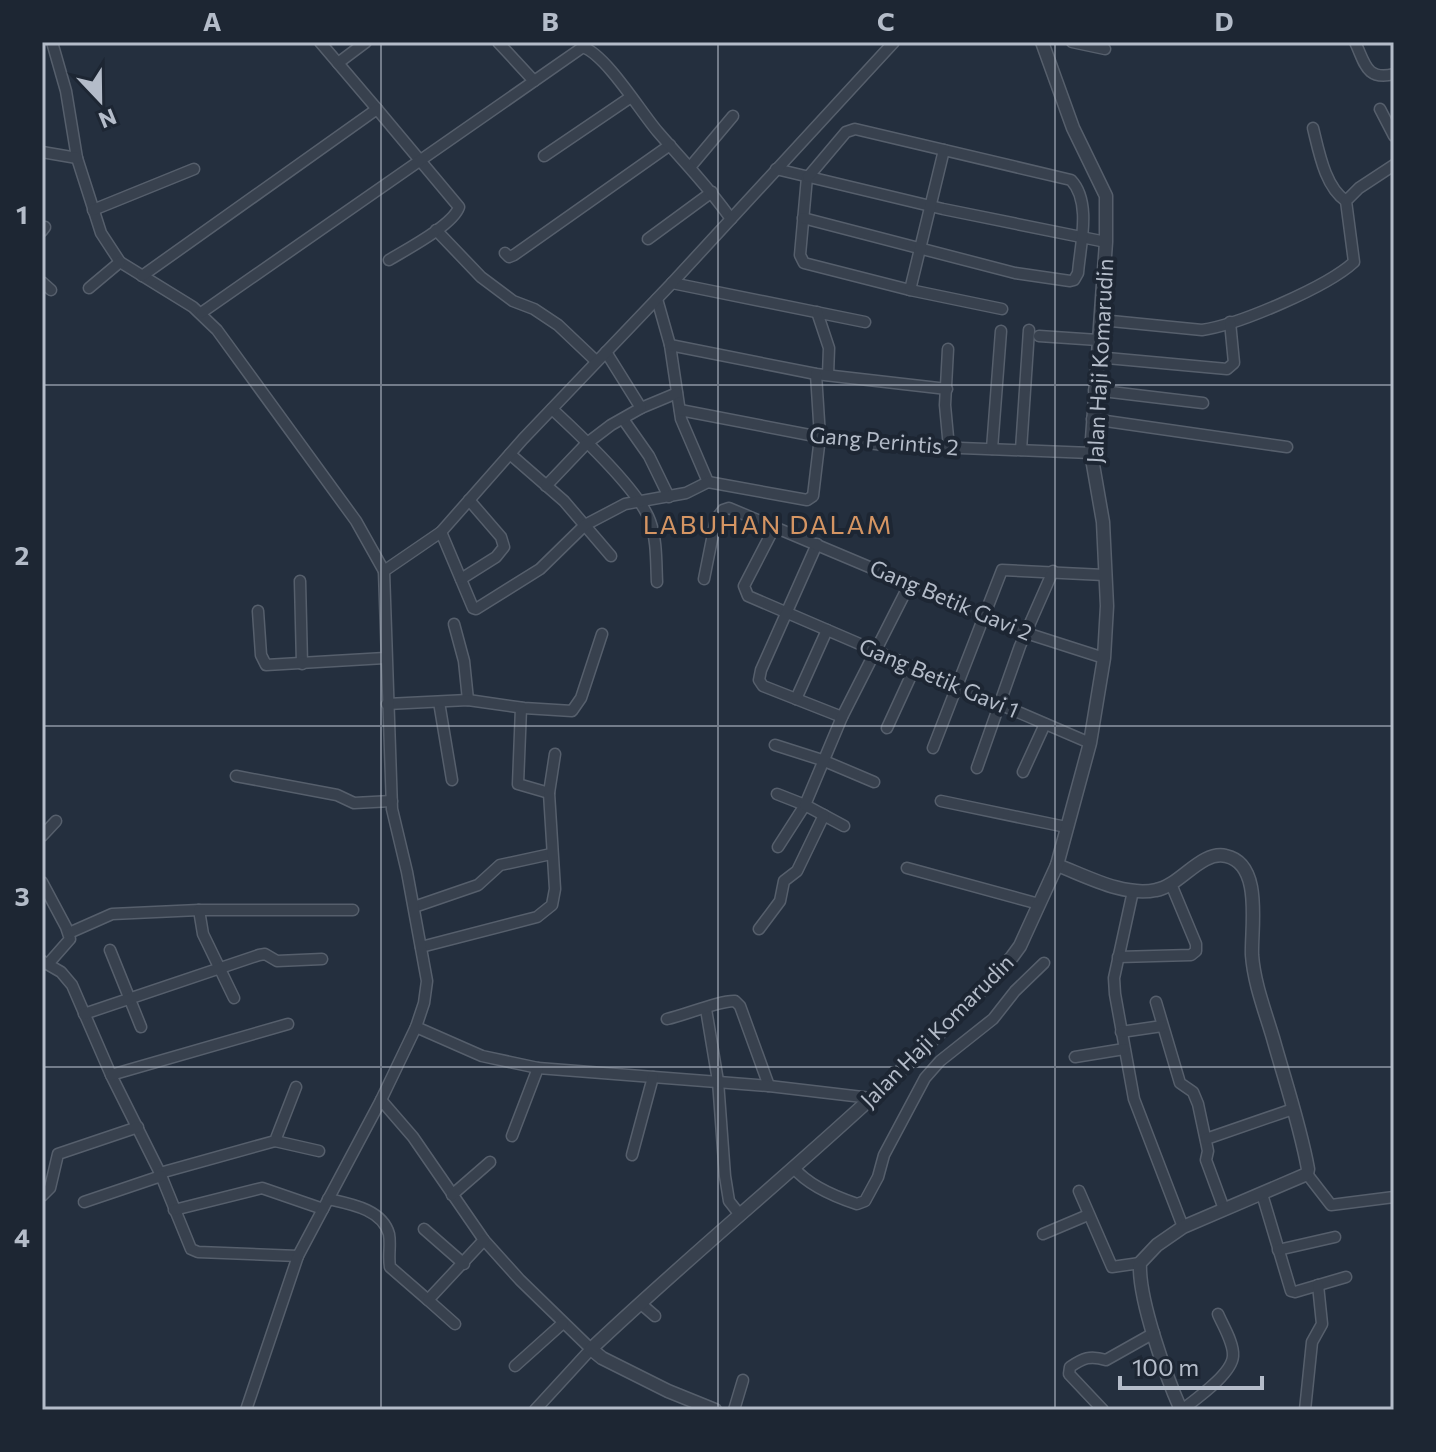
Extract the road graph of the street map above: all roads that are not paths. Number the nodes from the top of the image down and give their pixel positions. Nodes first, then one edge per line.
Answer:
1 (52, 42) edge
2 (320, 42) edge
3 (366, 42) edge
4 (498, 42) edge
5 (894, 42) edge
6 (1042, 42) edge
7 (1072, 42) edge
8 (1355, 42) edge
9 (1105, 49) dead end
10 (338, 63) junction
11 (1394, 74) edge
12 (534, 81) junction
13 (631, 97) junction
14 (377, 109) junction
15 (1380, 109) dead end
16 (733, 116) dead end
17 (1313, 128) dead end
18 (1394, 136) edge
19 (670, 145) junction
20 (944, 150) junction
21 (42, 152) edge
22 (544, 156) dead end
23 (77, 158) junction
24 (422, 160) junction
25 (1394, 165) edge
26 (691, 166) junction
27 (194, 169) dead end
28 (776, 169) junction
29 (808, 177) junction
30 (712, 192) junction
31 (1346, 201) junction
32 (930, 205) junction
33 (93, 210) junction
34 (803, 218) junction
35 (731, 219) junction
36 (436, 230) junction
37 (1081, 238) junction
38 (648, 239) dead end
39 (1106, 242) junction
40 (919, 248) junction
41 (505, 253) dead end
42 (389, 260) dead end
43 (120, 262) junction
44 (142, 276) junction
45 (672, 283) junction
46 (89, 288) dead end
47 (910, 290) junction
48 (657, 299) junction
49 (1002, 309) dead end
50 (817, 312) junction
51 (201, 313) junction
52 (1101, 320) junction
53 (865, 322) dead end
54 (1230, 322) junction
55 (1001, 331) dead end
56 (1098, 340) junction
57 (670, 345) junction
58 (948, 349) dead end
59 (606, 352) junction
60 (1096, 357) junction
61 (596, 361) junction
62 (816, 374) junction
63 (828, 375) junction
64 (947, 389) junction
65 (1094, 390) junction
66 (677, 393) junction
67 (1203, 403) dead end
68 (641, 408) junction
69 (552, 409) junction
70 (680, 410) junction
71 (623, 419) junction
72 (1092, 419) junction
73 (820, 437) junction
74 (586, 444) junction
75 (1287, 447) dead end
76 (949, 448) junction
77 (992, 449) junction
78 (1021, 450) junction
79 (1091, 453) junction
80 (510, 454) junction
81 (708, 482) junction
82 (546, 486) junction
83 (669, 497) junction
84 (469, 500) junction
85 (642, 502) junction
86 (585, 525) junction
87 (774, 528) junction
88 (441, 532) junction
89 (817, 544) junction
90 (611, 556) dead end
91 (384, 571) junction
92 (1053, 571) junction
93 (1104, 575) junction
94 (461, 579) junction
95 (704, 579) dead end
96 (300, 581) dead end
97 (657, 582) dead end
98 (910, 583) junction
99 (258, 611) dead end
100 (788, 611) junction
101 (985, 615) junction
102 (454, 624) dead end
103 (827, 630) junction
104 (1026, 633) junction
105 (602, 634) dead end
106 (875, 650) junction
107 (385, 658) junction
108 (1104, 658) junction
109 (302, 664) junction
110 (915, 667) junction
111 (956, 685) junction
112 (796, 699) junction
113 (468, 700) junction
114 (439, 702) junction
115 (387, 704) junction
116 (1001, 704) junction
117 (521, 708) junction
118 (842, 717) junction
119 (1045, 724) junction
120 (887, 728) dead end
121 (1090, 743) junction
122 (775, 745) dead end
123 (933, 748) dead end
124 (555, 754) dead end
125 (822, 760) junction
126 (977, 768) dead end
127 (1023, 772) dead end
128 (236, 776) dead end
129 (452, 780) dead end
130 (874, 782) dead end
131 (549, 793) junction
132 (777, 794) dead end
133 (392, 801) junction
134 (941, 801) dead end
135 (805, 805) junction
136 (824, 815) junction
137 (56, 821) dead end
138 (844, 826) dead end
139 (1066, 827) junction
140 (42, 836) edge
141 (778, 847) dead end
142 (551, 854) junction
143 (1057, 865) junction
144 (907, 868) dead end
145 (42, 882) edge
146 (1171, 884) junction
147 (1133, 891) junction
148 (1039, 904) junction
149 (414, 907) junction
150 (199, 910) junction
151 (353, 910) dead end
152 (759, 929) dead end
153 (69, 933) junction
154 (421, 947) junction
155 (110, 950) dead end
156 (1118, 957) junction
157 (322, 959) dead end
158 (45, 962) edge
159 (1044, 963) dead end
160 (221, 968) junction
161 (234, 998) dead end
162 (128, 999) junction
163 (1156, 1002) dead end
164 (706, 1009) junction
165 (84, 1014) junction
166 (667, 1019) dead end
167 (288, 1024) dead end
168 (1162, 1026) junction
169 (141, 1027) dead end
170 (416, 1027) junction
171 (1121, 1032) junction
172 (1124, 1049) junction
173 (1075, 1057) dead end
174 (538, 1068) junction
175 (111, 1075) junction
176 (653, 1077) junction
177 (718, 1081) junction
178 (769, 1086) junction
179 (296, 1087) dead end
180 (871, 1098) junction
181 (381, 1100) junction
182 (1293, 1109) junction
183 (138, 1127) junction
184 (512, 1136) dead end
185 (1206, 1139) junction
186 (275, 1141) junction
187 (319, 1151) dead end
188 (632, 1155) dead end
189 (490, 1162) dead end
190 (797, 1172) junction
191 (1307, 1174) junction
192 (160, 1175) junction
193 (1079, 1191) dead end
194 (1262, 1194) junction
195 (452, 1195) junction
196 (42, 1196) edge
197 (1394, 1197) edge
198 (84, 1202) dead end
199 (325, 1204) junction
200 (1224, 1209) junction
201 (174, 1210) junction
202 (740, 1215) junction
203 (1088, 1215) junction
204 (1183, 1227) junction
205 (424, 1229) dead end
206 (1043, 1234) dead end
207 (1335, 1237) dead end
208 (484, 1240) junction
209 (1278, 1250) junction
210 (298, 1256) junction
211 (1140, 1263) junction
212 (464, 1264) junction
213 (1346, 1277) dead end
214 (1318, 1285) junction
215 (428, 1300) junction
216 (1218, 1314) dead end
217 (563, 1323) junction
218 (455, 1324) dead end
219 (1154, 1333) junction
220 (597, 1353) junction
221 (515, 1366) dead end
222 (743, 1380) dead end
223 (246, 1410) edge
224 (535, 1410) edge
225 (715, 1410) edge
226 (734, 1410) edge
227 (1103, 1410) edge
228 (1182, 1410) edge
229 (1305, 1410) edge

1 - 23 street
2 - 10 street
3 - 10 street
4 - 12 street
5 - 28 street
6 - 39 street, Jalan Haji Komarudin
7 - 9 street
8 - 11 street
10 - 14 street
12 - 13 street
12 - 24 street
13 - 19 street
13 - 22 street
14 - 24 street
14 - 44 street
15 - 18 street
16 - 26 street
17 - 31 street
19 - 26 street
19 - 41 street
20 - 29 street
20 - 32 street
20 - 37 street
21 - 23 street
23 - 33 street
24 - 36 street
24 - 51 street
25 - 31 street
26 - 30 street
27 - 33 street
28 - 29 street
28 - 35 street
29 - 32 street
29 - 34 street
30 - 35 street
30 - 38 street
31 - 54 street
32 - 37 street
32 - 40 street
33 - 43 street
34 - 40 street
34 - 47 street
35 - 45 street
36 - 42 street
36 - 61 street
37 - 39 street
37 - 40 street
39 - 52 street, Jalan Haji Komarudin
40 - 47 street
43 - 44 street
43 - 46 street
44 - 51 street
45 - 48 street
45 - 50 street
47 - 49 street
48 - 57 street
48 - 59 street
50 - 53 street
50 - 63 street
51 - 91 street
52 - 54 street
52 - 56 street, Jalan Haji Komarudin
54 - 60 street
55 - 77 street
56 - 60 street, Jalan Haji Komarudin
56 - 78 street
57 - 62 street
57 - 66 street
58 - 64 street
59 - 61 street
59 - 68 street
60 - 65 street, Jalan Haji Komarudin
61 - 69 street
62 - 63 street
62 - 73 street
63 - 64 street
64 - 76 street
65 - 67 street
65 - 72 street, Jalan Haji Komarudin
66 - 68 street
66 - 70 street
68 - 71 street
69 - 74 street
69 - 80 street
70 - 73 street, Gang Perintis 2
70 - 81 street
71 - 74 street
71 - 83 street
72 - 75 street
72 - 79 street, Jalan Haji Komarudin
73 - 76 street, Gang Perintis 2
73 - 81 street
74 - 82 street
74 - 85 street
76 - 77 street, Gang Perintis 2
77 - 78 street, Gang Perintis 2
78 - 79 street, Gang Perintis 2
79 - 93 street, Jalan Haji Komarudin
80 - 82 street
80 - 84 street
81 - 83 street
82 - 86 street
83 - 85 street
84 - 88 street
84 - 94 street
85 - 86 street
85 - 97 street
86 - 90 street
86 - 94 street
87 - 89 street, Gang Betik Gavi 2
87 - 95 street, Gang Betik Gavi 2
87 - 100 street, Gang Betik Gavi 1
88 - 91 street
88 - 94 street
89 - 98 street, Gang Betik Gavi 2
89 - 100 street
91 - 107 street
92 - 93 street
92 - 101 street
92 - 104 street
93 - 108 street, Jalan Haji Komarudin
96 - 109 street
98 - 101 street, Gang Betik Gavi 2
98 - 106 street
99 - 109 street
100 - 103 street, Gang Betik Gavi 1
100 - 112 street
101 - 104 street, Gang Betik Gavi 2
101 - 111 street
102 - 113 street
103 - 106 street, Gang Betik Gavi 1
103 - 112 street
104 - 108 street, Gang Betik Gavi 2
104 - 116 street
105 - 117 street
106 - 110 street, Gang Betik Gavi 1
106 - 118 street
107 - 109 street
107 - 115 street
108 - 121 street, Jalan Haji Komarudin
110 - 111 street, Gang Betik Gavi 1
110 - 120 street
111 - 116 street, Gang Betik Gavi 1
111 - 123 street
112 - 118 street
113 - 114 street
113 - 117 street
114 - 115 street
114 - 129 street
115 - 133 street
116 - 119 street, Gang Betik Gavi 1
116 - 126 street
117 - 131 street
118 - 125 street
119 - 121 street, Gang Betik Gavi 1
119 - 127 street
121 - 139 street, Jalan Haji Komarudin
122 - 125 street
124 - 131 street
125 - 130 street
125 - 135 street
128 - 133 street
131 - 142 street
132 - 135 street
133 - 149 street
134 - 139 street
135 - 136 street
135 - 141 street
136 - 138 street
136 - 152 street
137 - 140 street
139 - 143 street, Jalan Haji Komarudin
142 - 149 street
142 - 154 street
143 - 147 street
143 - 148 street, Jalan Haji Komarudin
144 - 148 street
145 - 153 street
146 - 147 street
146 - 156 street
146 - 182 street
147 - 156 street
148 - 180 street, Jalan Haji Komarudin
149 - 154 street
150 - 151 street
150 - 153 street
150 - 160 street
153 - 158 street
154 - 170 street
155 - 162 street
156 - 171 street
157 - 160 street
158 - 165 street
159 - 190 street
160 - 161 street
160 - 162 street
162 - 165 street
162 - 169 street
163 - 168 street
164 - 166 street
164 - 177 street
164 - 178 street
165 - 175 street
167 - 175 street
168 - 171 street
168 - 185 street
170 - 174 street
170 - 181 street
171 - 172 street
172 - 173 street
172 - 204 street
174 - 176 street
174 - 184 street
175 - 183 street
176 - 177 street
176 - 188 street
177 - 178 street
177 - 202 street
178 - 180 street
179 - 186 street
180 - 190 street, Jalan Haji Komarudin
181 - 195 street
181 - 199 street
182 - 185 street
182 - 191 street
183 - 192 street
183 - 196 street
185 - 200 street
186 - 187 street
186 - 192 street
189 - 195 street
190 - 202 street, Jalan Haji Komarudin
191 - 194 street
191 - 197 street
192 - 198 street
192 - 201 street
193 - 203 street
194 - 200 street
194 - 209 street
195 - 208 street
199 - 201 street
199 - 210 street
199 - 215 street
200 - 204 street
201 - 210 street
202 - 220 street, Jalan Haji Komarudin
203 - 206 street
203 - 211 street
204 - 211 street
205 - 212 street
207 - 209 street
208 - 212 street
208 - 217 street
209 - 214 street
210 - 223 street
211 - 219 street
212 - 215 street
213 - 214 street
214 - 229 street
215 - 218 street
216 - 228 street
217 - 220 street
217 - 221 street
219 - 227 street
219 - 228 street
220 - 224 street
220 - 225 street
222 - 226 street

